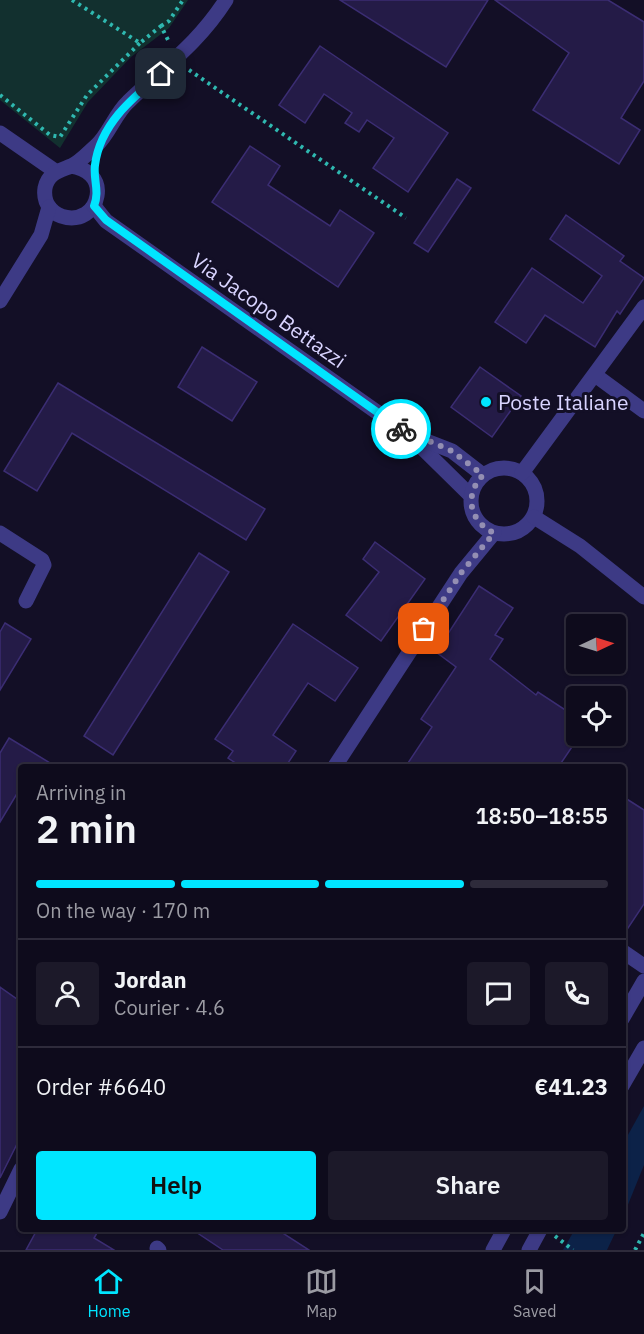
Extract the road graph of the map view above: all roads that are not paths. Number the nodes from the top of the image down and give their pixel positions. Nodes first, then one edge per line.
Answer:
1 (226, 0) edge
2 (0, 133) edge
3 (98, 145) junction
4 (71, 166) junction
5 (51, 176) junction
6 (93, 177) junction
7 (49, 207) junction
8 (83, 213) junction
9 (41, 235) junction
10 (0, 301) edge
11 (644, 307) edge
12 (595, 375) junction
13 (644, 411) edge
14 (408, 434) junction
15 (522, 473) junction
16 (483, 475) junction
17 (471, 496) junction
18 (534, 517) junction
19 (0, 533) edge
20 (494, 533) junction
21 (644, 597) edge
22 (26, 601) dead end
23 (336, 764) edge
24 (626, 954) edge
25 (644, 966) edge
26 (644, 981) edge
27 (626, 1012) edge
28 (644, 1048) edge
29 (626, 1079) edge
30 (18, 1175) edge
31 (0, 1212) edge
32 (503, 1232) edge
33 (539, 1232) edge
34 (493, 1250) edge
35 (529, 1250) edge

1 - 3 street
2 - 5 street
3 - 4 street
3 - 6 street
4 - 5 street
4 - 6 street
5 - 7 street
6 - 8 street
7 - 8 street, Via Jacopo Bettazzi
7 - 9 street
8 - 9 street
8 - 14 street, Via Jacopo Bettazzi
9 - 10 street
11 - 12 street
12 - 13 street
12 - 15 street
14 - 16 street, Via Jacopo Bettazzi
14 - 17 street, Via Jacopo Bettazzi
15 - 16 street
15 - 18 street
16 - 17 street
17 - 20 street
18 - 20 street
18 - 21 street
19 - 22 street
20 - 23 street
24 - 25 street
26 - 27 street
28 - 29 street
30 - 31 street
32 - 34 street
33 - 35 street

